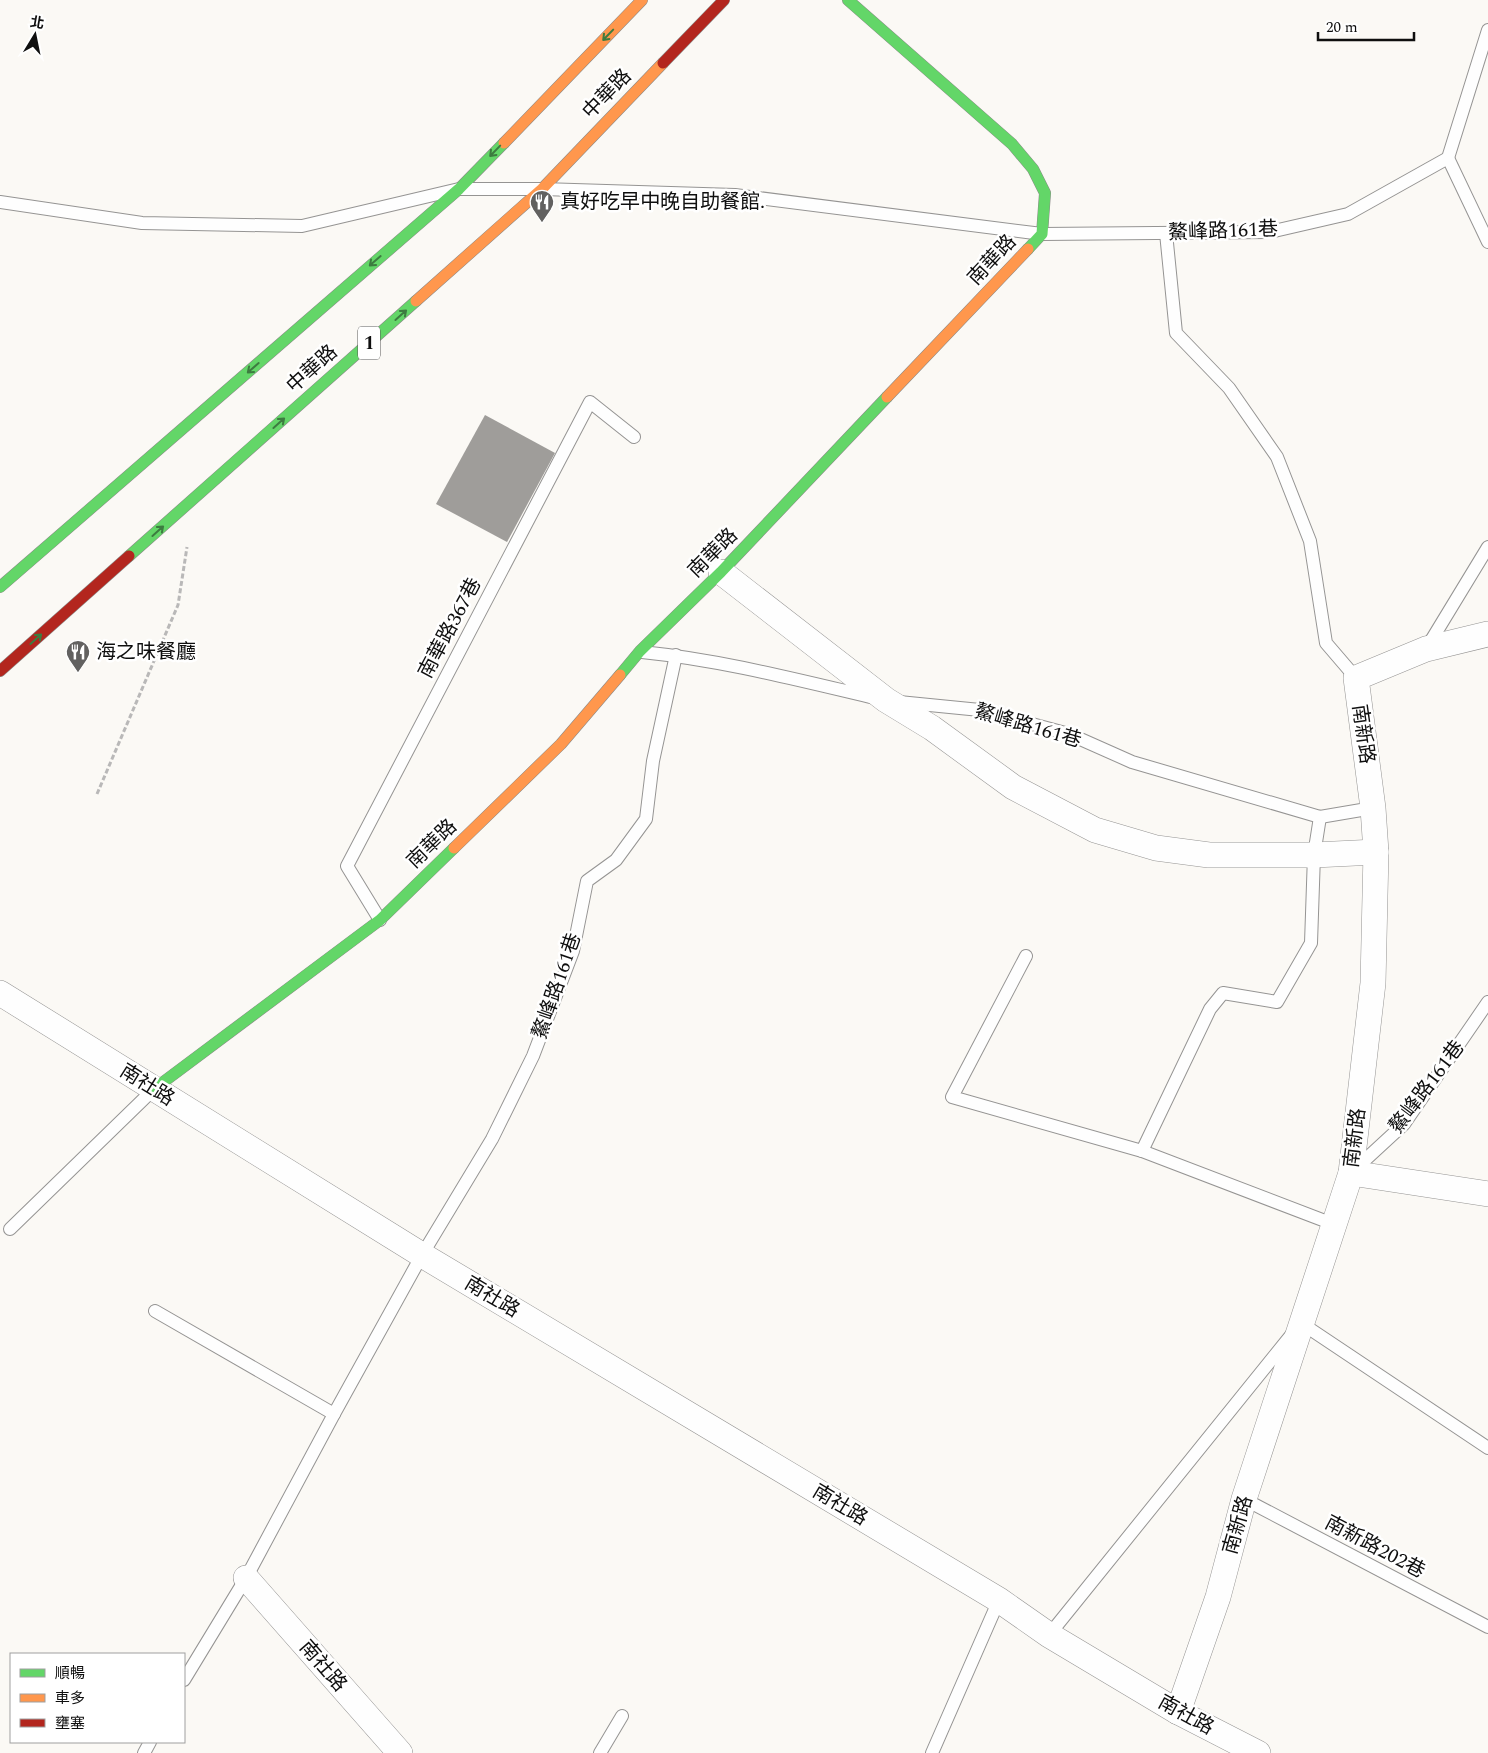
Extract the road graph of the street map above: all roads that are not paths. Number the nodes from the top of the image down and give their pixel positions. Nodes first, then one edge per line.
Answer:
1 (642, 0) edge
2 (724, 0) edge
3 (848, 0) edge
4 (1488, 30) edge
5 (1448, 158) junction
6 (542, 188) junction
7 (459, 189) junction
8 (0, 202) edge
9 (1042, 234) junction
10 (1166, 234) junction
11 (1488, 242) edge
12 (634, 437) dead end
13 (1488, 547) edge
14 (721, 572) junction
15 (0, 587) edge
16 (1488, 634) edge
17 (1426, 648) junction
18 (640, 652) junction
19 (676, 655) junction
20 (0, 671) edge
21 (1356, 678) junction
22 (886, 700) junction
23 (1373, 808) junction
24 (1320, 817) junction
25 (1376, 852) junction
26 (1314, 855) junction
27 (380, 920) junction
28 (1026, 956) dead end
29 (0, 993) edge
30 (1488, 1002) edge
31 (154, 1089) junction
32 (1142, 1151) junction
33 (1351, 1173) junction
34 (1488, 1194) edge
35 (1334, 1224) junction
36 (10, 1229) dead end
37 (422, 1255) junction
38 (155, 1311) dead end
39 (1301, 1323) junction
40 (334, 1414) junction
41 (1488, 1448) edge
42 (1244, 1499) junction
43 (246, 1578) junction
44 (999, 1600) junction
45 (1488, 1627) edge
46 (1049, 1635) junction
47 (185, 1678) edge
48 (1178, 1712) junction
49 (622, 1716) dead end
50 (400, 1753) edge
51 (600, 1753) edge
52 (932, 1753) edge
53 (1258, 1753) edge

1 -> 7 main road, 中華路
2 - 6 main road, 中華路 / 1
3 - 9 main road, 南華路
4 - 5 lane
5 - 10 lane, 鰲峰路161巷
5 - 11 lane
6 - 7 lane, 鰲峰路161巷
6 - 9 lane, 鰲峰路161巷
20 -> 6 main road, 中華路 / 1
7 - 8 lane, 鰲峰路161巷
7 -> 15 main road, 中華路
9 - 10 lane, 鰲峰路161巷
9 - 14 main road, 南華路
10 - 21 lane
12 - 27 lane, 南華路367巷
13 - 17 lane
14 - 18 main road, 南華路
14 - 22 street
16 - 17 street, 南新路
17 - 21 street, 南新路
18 - 19 lane, 鰲峰路161巷
18 - 27 main road, 南華路
19 - 22 lane, 鰲峰路161巷
19 - 37 lane, 鰲峰路161巷
21 - 23 street, 南新路
22 - 24 lane, 鰲峰路161巷
22 - 26 street
23 - 24 lane, 鰲峰路161巷
23 - 25 street, 南新路
24 - 26 lane
25 - 26 street
25 - 33 street, 南新路
26 - 32 lane
27 - 31 main road, 南華路
28 - 32 lane
29 - 31 street, 南社路
30 - 33 lane, 鰲峰路161巷
31 - 36 lane
31 - 37 street, 南社路
32 - 35 lane
33 - 34 street
33 - 35 street, 南新路
35 - 39 street, 南新路
37 - 40 lane
37 - 44 street, 南社路
38 - 40 lane
39 - 41 lane
39 - 42 street, 南新路
39 - 46 lane
40 - 43 lane
42 - 45 lane, 南新路202巷
42 - 48 street, 南新路
43 - 47 lane
43 - 50 street, 南社路
44 - 46 street, 南社路
44 - 52 lane
46 - 48 street, 南社路
48 - 53 street, 南社路
49 - 51 lane

